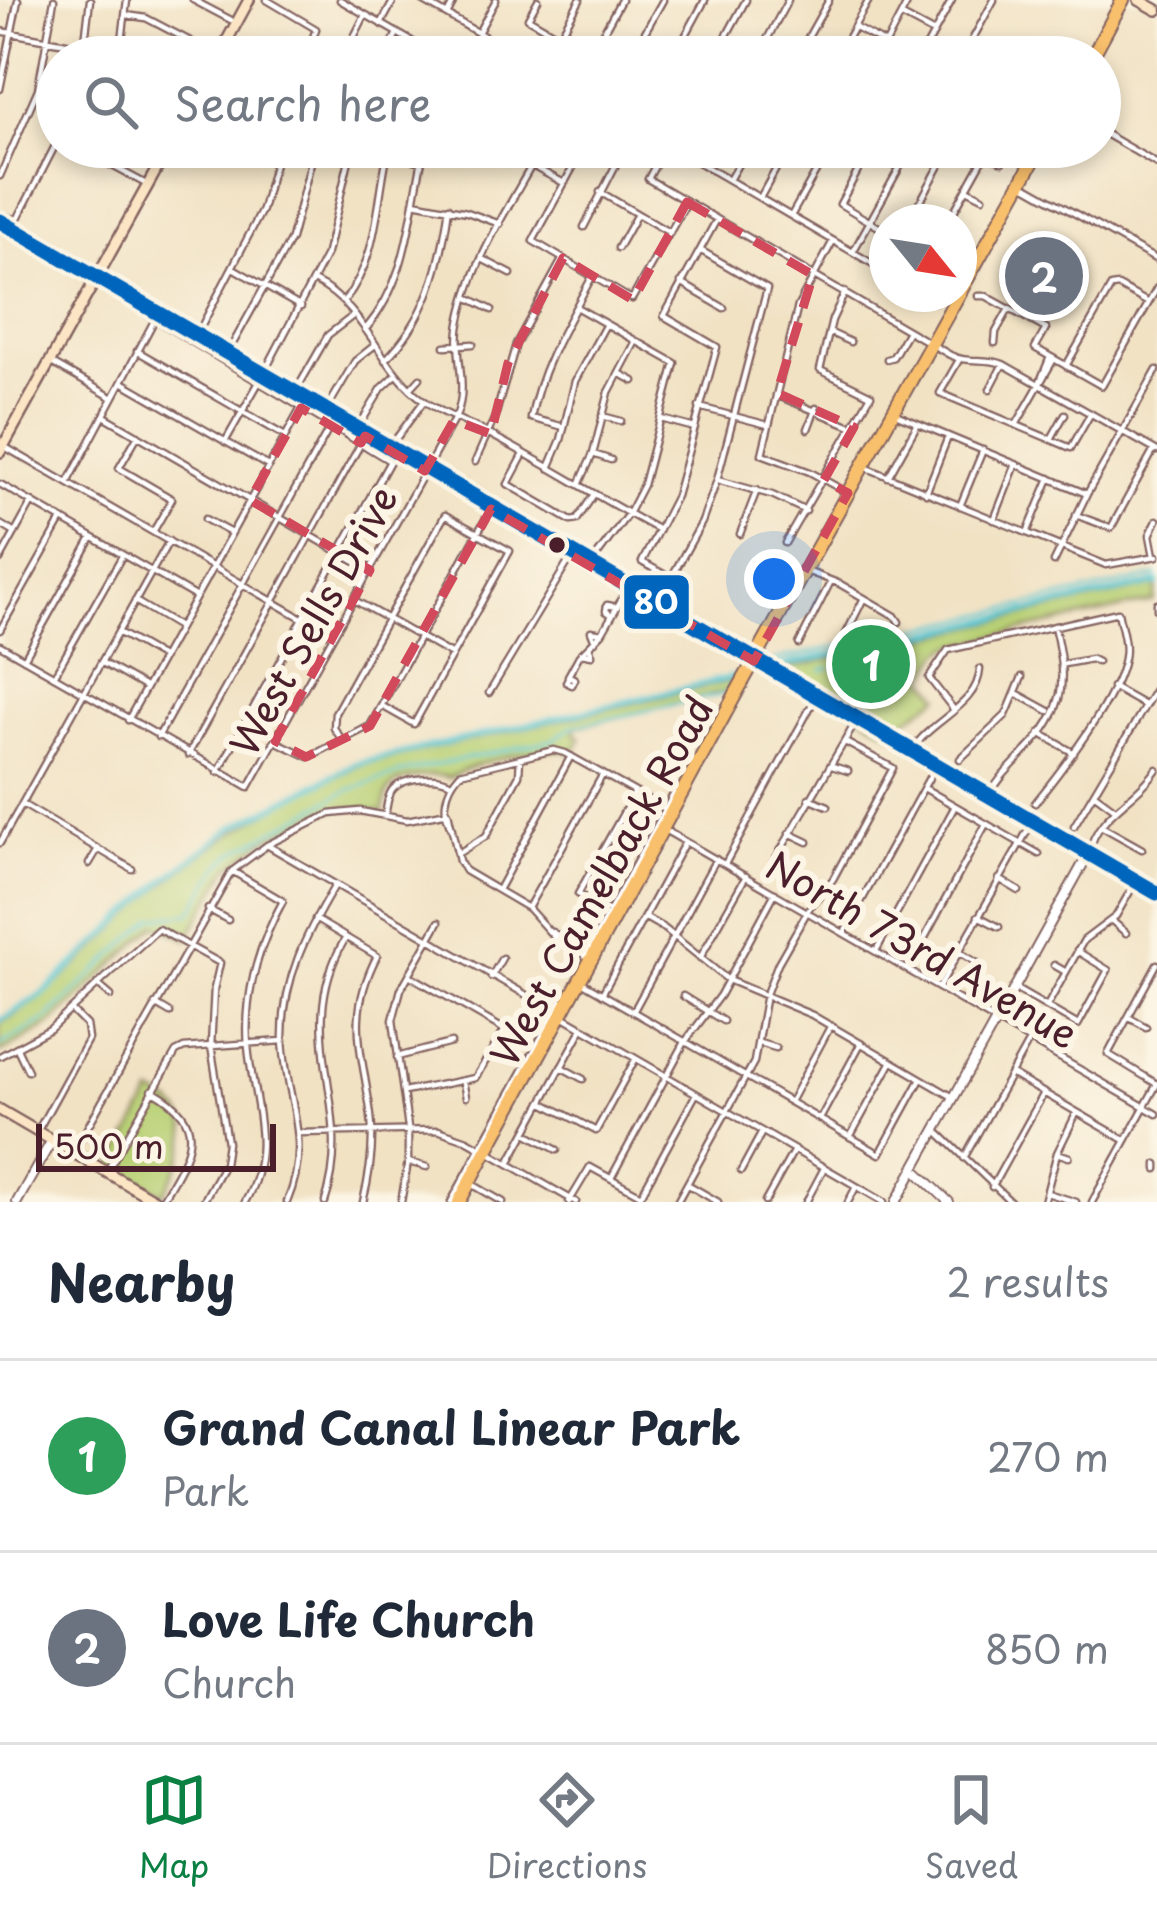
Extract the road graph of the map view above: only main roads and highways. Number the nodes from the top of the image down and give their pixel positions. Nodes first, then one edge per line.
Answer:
1 (249, 0) edge
2 (1124, 0) edge
3 (1139, 0) edge
4 (1157, 10) edge
5 (227, 36) edge
6 (1104, 36) edge
7 (154, 168) edge
8 (1029, 168) edge
9 (0, 218) edge
10 (977, 254) edge
11 (98, 277) junction
12 (946, 312) edge
13 (1, 447) edge
14 (754, 661) junction
15 (1157, 893) edge
16 (0, 1110) edge
17 (160, 1200) edge
18 (455, 1202) edge

1 - 5 main road
2 - 6 main road
3 - 4 main road
7 - 11 main road
8 - 10 main road, West Camelback Road
9 - 11 main road
11 - 13 main road
11 - 14 main road
12 - 14 main road, West Camelback Road
14 - 15 main road
14 - 18 main road, West Camelback Road
16 - 17 main road

